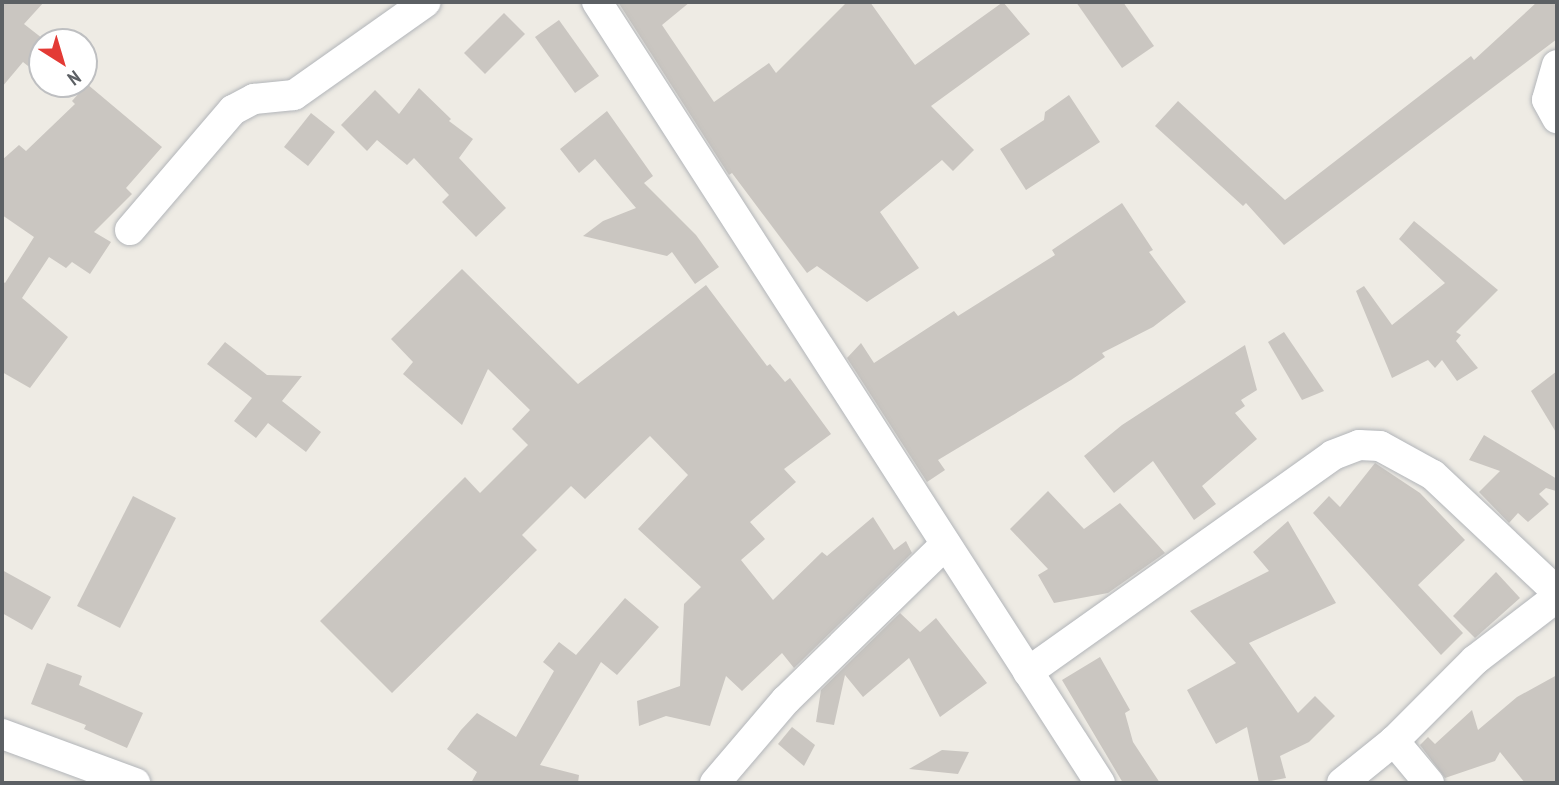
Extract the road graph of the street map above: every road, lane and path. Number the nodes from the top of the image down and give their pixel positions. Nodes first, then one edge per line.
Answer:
1 (426, 2) edge
2 (597, 2) edge
3 (1557, 65) edge
4 (1557, 118) edge
5 (130, 230) dead end
6 (946, 544) junction
7 (1557, 592) edge
8 (1557, 597) edge
9 (1028, 672) junction
10 (2, 734) edge
11 (1394, 741) junction
12 (135, 783) edge
13 (715, 783) edge
14 (1100, 783) edge
15 (1342, 783) edge
16 (1429, 783) edge

1 - 5 street
2 - 6 street
3 - 4 street
6 - 9 street
6 - 13 street
7 - 9 street
8 - 11 street
9 - 14 street
10 - 12 street
11 - 15 street
11 - 16 street

